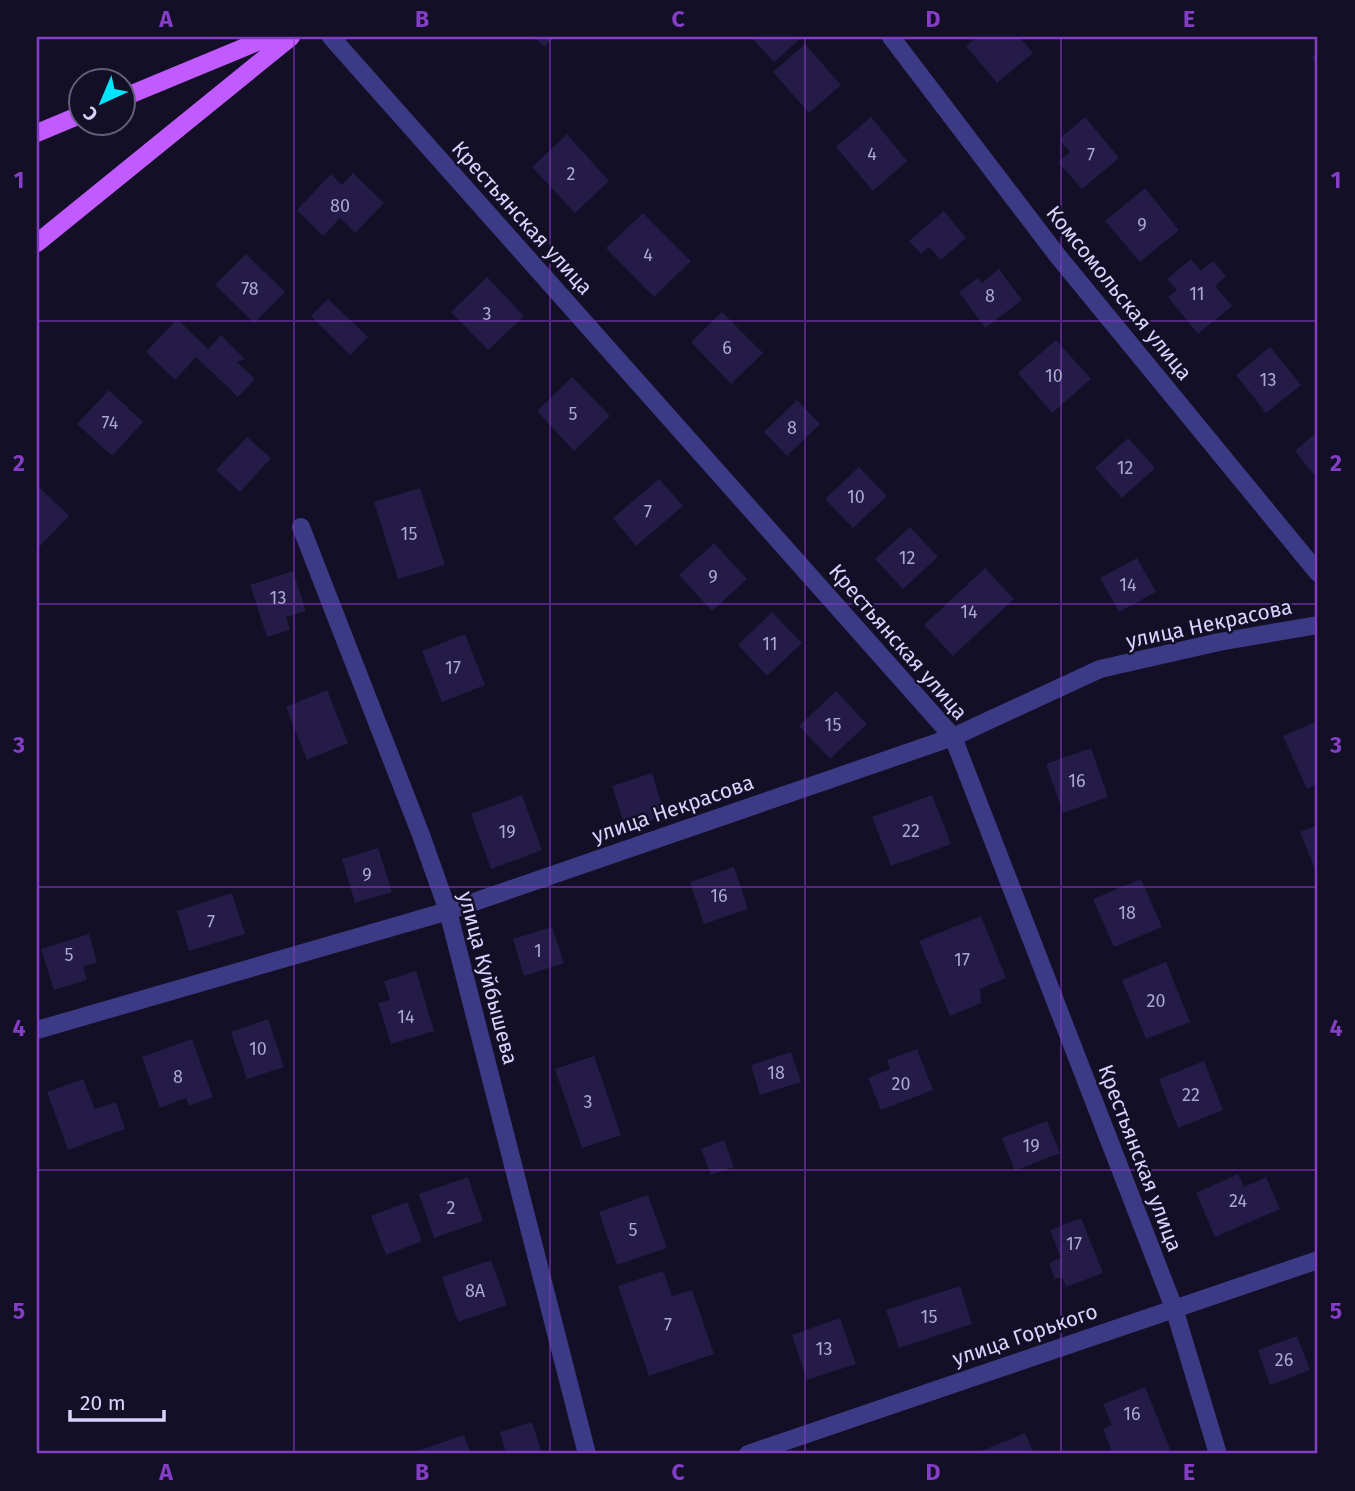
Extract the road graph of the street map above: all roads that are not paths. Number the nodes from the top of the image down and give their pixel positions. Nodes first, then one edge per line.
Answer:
1 (269, 37) edge
2 (291, 37) edge
3 (331, 37) edge
4 (891, 37) edge
5 (136, 92) edge
6 (66, 121) edge
7 (37, 133) edge
8 (37, 243) edge
9 (301, 527) dead end
10 (1318, 573) edge
11 (1318, 625) edge
12 (953, 737) junction
13 (448, 911) junction
14 (37, 1030) edge
15 (1318, 1260) edge
16 (1174, 1308) junction
17 (587, 1454) edge
18 (748, 1454) edge
19 (1218, 1454) edge

1 - 5 main road
2 - 8 main road
3 - 12 street, Крестьянская улица
4 - 10 street, Комсомольская улица
6 - 7 main road
9 - 13 street, улица Куйбышева
11 - 12 street, улица Некрасова
12 - 13 street, улица Некрасова
12 - 16 street, Крестьянская улица
13 - 14 street, улица Некрасова
13 - 17 street, улица Куйбышева
15 - 16 street, улица Горького
16 - 18 street, улица Горького
16 - 19 street, Крестьянская улица

